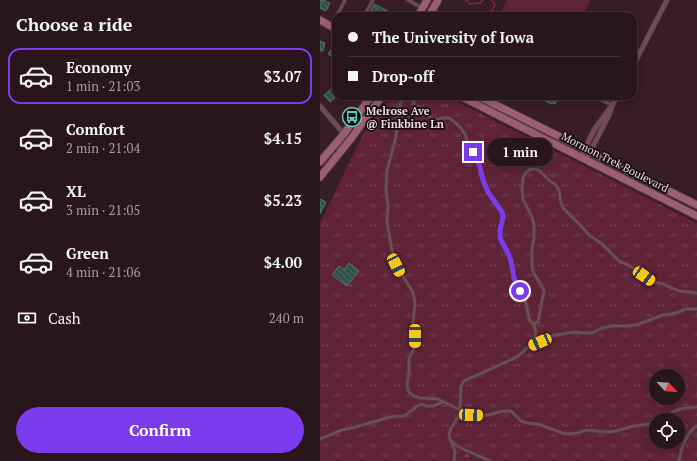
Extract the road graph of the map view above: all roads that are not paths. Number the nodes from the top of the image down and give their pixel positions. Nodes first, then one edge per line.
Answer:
1 (345, 0) edge
2 (373, 0) edge
3 (408, 0) edge
4 (427, 0) edge
5 (438, 0) edge
6 (667, 0) edge
7 (422, 8) junction
8 (339, 12) edge
9 (366, 12) edge
10 (420, 12) edge
11 (431, 12) edge
12 (320, 20) edge
13 (332, 26) edge
14 (637, 58) edge
15 (368, 100) edge
16 (379, 100) edge
17 (401, 100) edge
18 (414, 100) edge
19 (468, 100) edge
20 (486, 100) edge
21 (601, 100) edge
22 (615, 100) edge
23 (320, 106) edge
24 (612, 106) junction
25 (344, 134) junction
26 (350, 140) junction
27 (587, 151) junction
28 (583, 158) junction
29 (320, 162) edge
30 (320, 176) edge
31 (697, 205) edge
32 (697, 216) edge
33 (697, 293) edge
34 (697, 309) edge
35 (531, 322) junction
36 (530, 347) junction
37 (444, 401) junction
38 (697, 407) edge
39 (460, 412) junction
40 (670, 413) edge
41 (649, 424) edge
42 (697, 426) edge
43 (320, 439) edge
44 (450, 440) junction
45 (454, 461) edge
46 (490, 461) edge
47 (679, 461) edge

1 - 8 lane
2 - 9 lane
3 - 7 lane
4 - 7 main road
5 - 11 main road
6 - 14 street
7 - 10 main road
12 - 13 main road
15 - 25 main road
16 - 26 main road
17 - 37 lane
18 - 35 lane
19 - 28 main road, Mormon Trek Boulevard
20 - 27 main road, Mormon Trek Boulevard
21 - 24 lane
22 - 24 street
23 - 25 street
24 - 27 street
25 - 26 street
25 - 29 main road
26 - 30 main road
27 - 28 street
27 - 31 main road, Mormon Trek Boulevard
28 - 32 main road, Mormon Trek Boulevard
33 - 35 lane
34 - 36 lane
35 - 36 lane
36 - 39 lane
37 - 39 lane
37 - 43 lane
38 - 40 lane
39 - 41 lane
39 - 44 lane
42 - 47 lane
44 - 45 lane
44 - 46 lane

